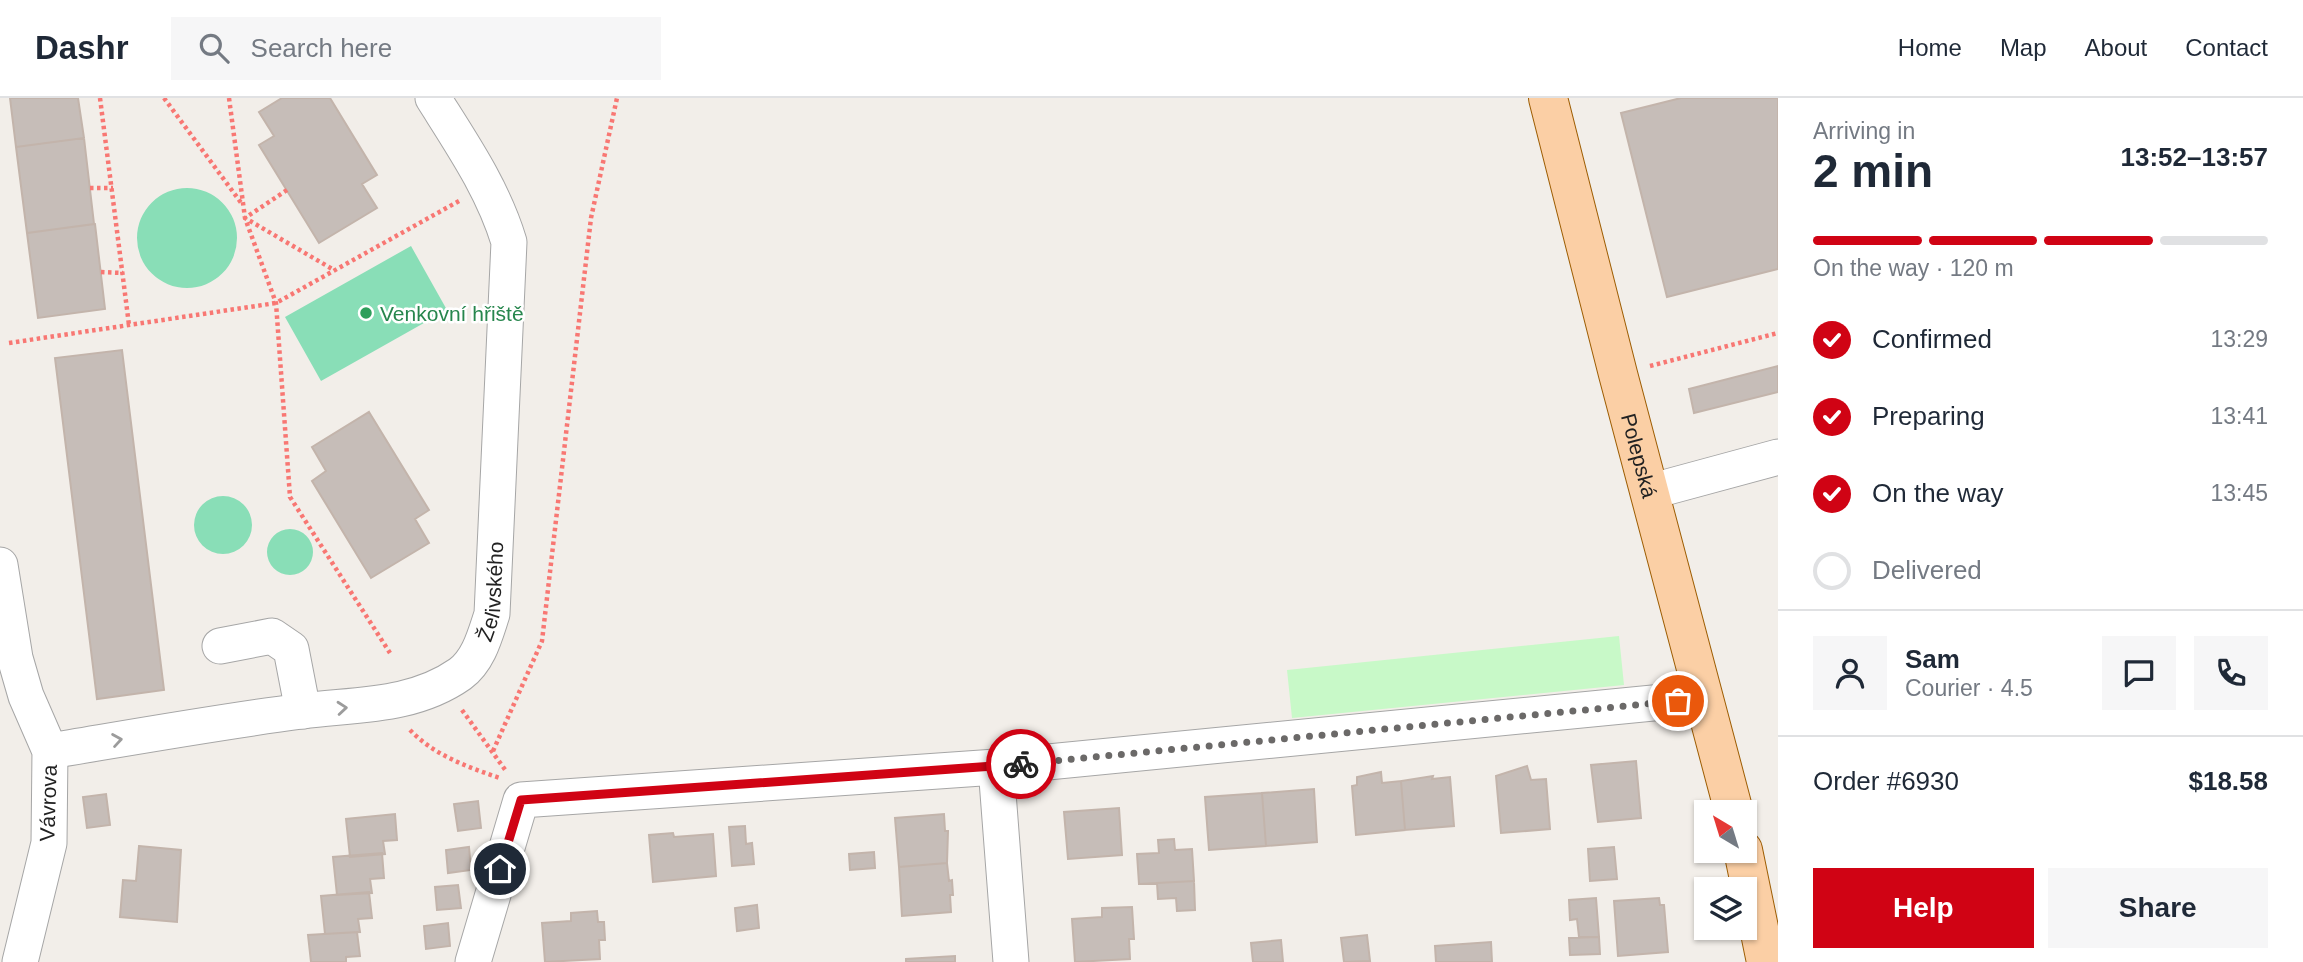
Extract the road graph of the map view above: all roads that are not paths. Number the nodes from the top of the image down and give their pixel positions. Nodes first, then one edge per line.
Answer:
1 (433, 98) edge
2 (1548, 98) edge
3 (1778, 457) edge
4 (1649, 492) junction
5 (0, 565) edge
6 (220, 646) dead end
7 (13, 698) edge
8 (1704, 698) junction
9 (303, 711) junction
10 (50, 751) junction
11 (996, 767) junction
12 (1731, 800) edge
13 (1746, 863) edge
14 (20, 962) edge
15 (473, 962) edge
16 (1011, 962) edge
17 (1766, 962) edge

9 -> 1 street, Želivského
2 - 4 main road, Polepská
3 - 4 street
4 - 8 main road, Polepská
5 - 7 street, Vávrova
6 - 9 street
7 - 10 street, Vávrova
8 - 11 street
8 - 12 main road, Polepská
10 -> 9 street, Želivského
10 - 14 street, Vávrova
11 - 15 street
11 - 16 street
13 - 17 main road

